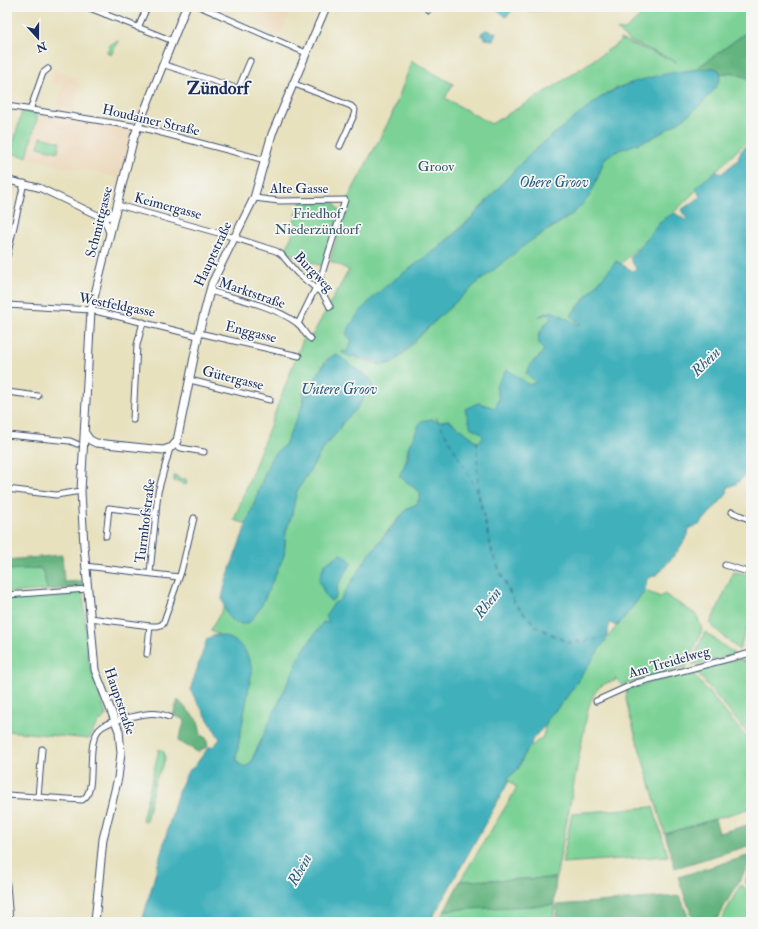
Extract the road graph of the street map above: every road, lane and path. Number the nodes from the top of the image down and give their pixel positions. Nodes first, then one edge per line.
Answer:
1 (87, 7) edge
2 (108, 7) edge
3 (147, 7) edge
4 (186, 7) edge
5 (201, 7) edge
6 (326, 7) edge
7 (106, 14) junction
8 (138, 28) junction
9 (173, 41) junction
10 (306, 53) junction
11 (250, 61) dead end
12 (165, 65) junction
13 (48, 69) dead end
14 (292, 83) junction
15 (7, 106) edge
16 (30, 110) junction
17 (139, 128) junction
18 (340, 146) dead end
19 (265, 160) junction
20 (7, 180) edge
21 (24, 183) junction
22 (254, 198) junction
23 (117, 208) junction
24 (101, 217) junction
25 (110, 236) junction
26 (234, 238) junction
27 (7, 257) edge
28 (316, 290) junction
29 (209, 291) junction
30 (7, 305) edge
31 (330, 307) dead end
32 (91, 310) junction
33 (142, 322) junction
34 (298, 324) junction
35 (198, 334) junction
36 (311, 339) dead end
37 (299, 356) dead end
38 (190, 380) junction
39 (7, 392) edge
40 (38, 396) dead end
41 (270, 400) dead end
42 (133, 420) dead end
43 (85, 432) junction
44 (7, 435) edge
45 (96, 443) junction
46 (77, 444) dead end
47 (172, 446) junction
48 (204, 452) dead end
49 (84, 454) junction
50 (7, 489) edge
51 (81, 492) junction
52 (732, 512) dead end
53 (156, 514) junction
54 (194, 518) dead end
55 (751, 520) edge
56 (106, 536) dead end
57 (725, 565) dead end
58 (85, 566) junction
59 (150, 573) junction
60 (751, 573) edge
61 (179, 577) junction
62 (87, 589) junction
63 (7, 595) edge
64 (90, 618) junction
65 (150, 626) junction
66 (751, 653) edge
67 (147, 654) dead end
68 (596, 701) dead end
69 (169, 716) dead end
70 (115, 720) junction
71 (42, 749) dead end
72 (7, 795) edge
73 (38, 797) junction
74 (7, 885) edge
75 (10, 922) edge
76 (94, 922) edge

1 - 7 street
2 - 7 street
3 - 8 street
4 - 9 main road, Schmittgasse
5 - 10 street
6 - 10 main road, Hauptstraße
7 - 8 street
8 - 9 street
9 - 12 main road, Schmittgasse
10 - 14 main road, Hauptstraße
11 - 12 street
12 - 17 main road, Schmittgasse
13 - 16 street
14 - 18 street
14 - 19 main road, Hauptstraße
15 - 16 street, Houdainer Straße
16 - 17 street, Houdainer Straße
17 - 19 street, Houdainer Straße
17 - 23 main road, Schmittgasse
19 - 22 main road, Hauptstraße
20 - 21 street
21 - 24 street
21 - 27 street
22 - 26 main road, Hauptstraße
22 - 28 street, Alte Gasse
23 - 24 street
23 - 25 main road, Schmittgasse
23 - 26 street, Keimergasse
24 - 25 street
25 - 32 main road, Schmittgasse
26 - 28 street, Burgweg
26 - 29 main road, Hauptstraße
28 - 31 street, Burgweg
28 - 34 street
29 - 34 street, Marktstraße
29 - 35 main road, Hauptstraße
30 - 32 street, Westfeldgasse
32 - 33 street, Westfeldgasse
32 - 43 main road, Schmittgasse
33 - 35 street, Westfeldgasse
33 - 42 street
34 - 36 street, Marktstraße
35 - 37 street, Enggasse
35 - 38 main road, Hauptstraße
38 - 41 street, Gütergasse
38 - 47 main road, Hauptstraße
39 - 40 street
43 - 45 main road
43 - 49 main road, Schmittgasse
44 - 46 street
45 - 47 main road
45 - 49 main road
47 - 48 street
47 - 53 street, Turmhofstraße
49 - 51 main road, Hauptstraße
50 - 51 street
51 - 58 main road, Hauptstraße
52 - 55 street
53 - 56 street
53 - 59 street, Turmhofstraße
54 - 61 street
57 - 60 street
58 - 59 street
58 - 62 main road, Hauptstraße
59 - 61 street
61 - 65 street
62 - 63 street
62 - 64 main road, Hauptstraße
64 - 65 street
64 - 70 main road, Hauptstraße
65 - 67 street
66 - 68 street, Am Treidelweg
69 - 70 street
70 - 73 street
70 - 76 main road, Hauptstraße
71 - 73 street
72 - 73 street
74 - 75 street

